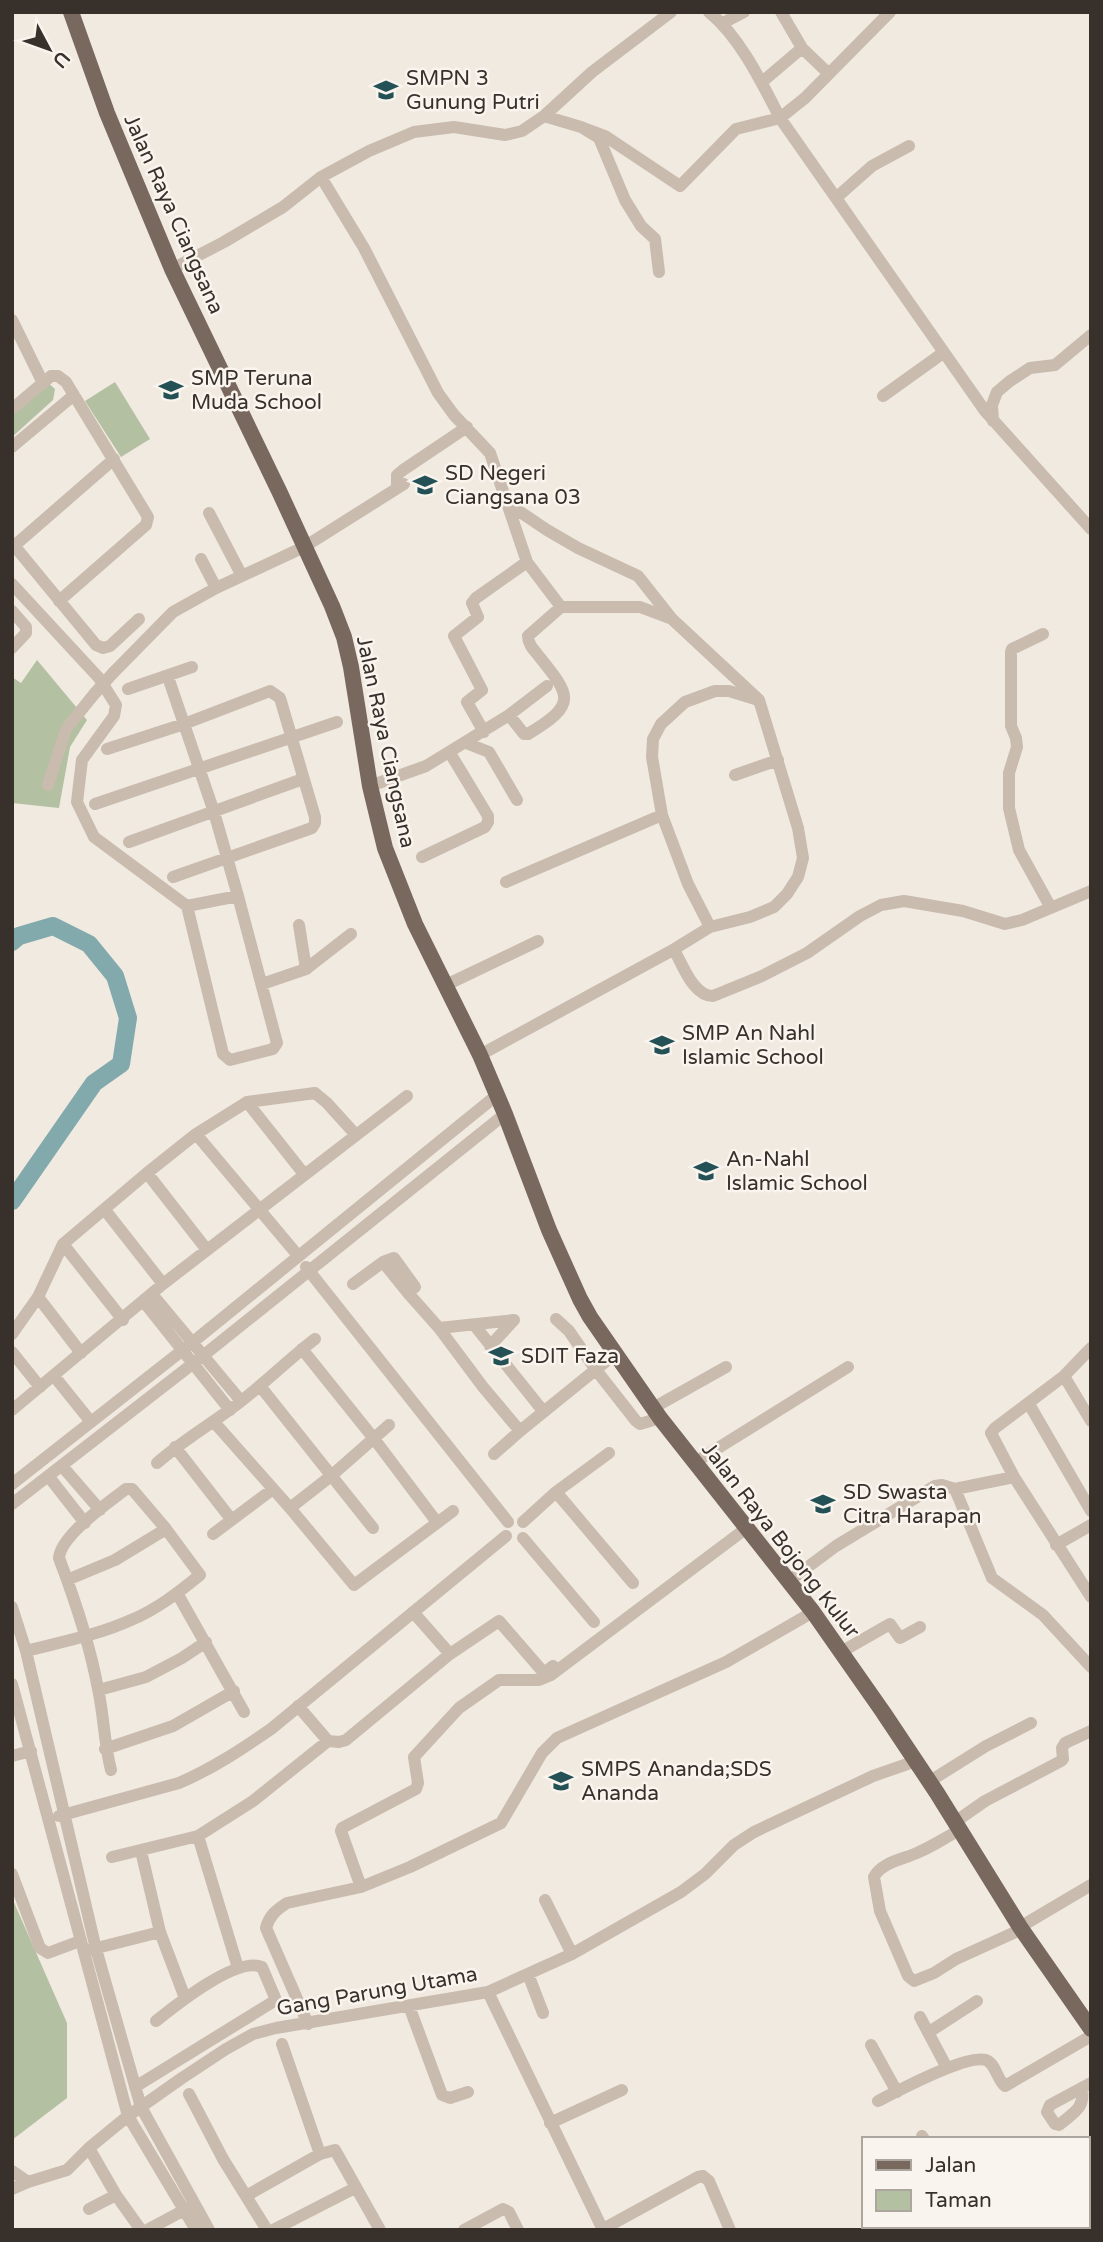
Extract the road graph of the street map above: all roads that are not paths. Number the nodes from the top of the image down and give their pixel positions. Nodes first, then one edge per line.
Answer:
1 (71, 12) edge
2 (671, 12) edge
3 (709, 12) edge
4 (744, 12) edge
5 (781, 12) edge
6 (890, 12) edge
7 (723, 23) junction
8 (802, 48) junction
9 (828, 73) junction
10 (762, 82) junction
11 (544, 116) junction
12 (780, 118) junction
13 (581, 127) junction
14 (909, 146) dead end
15 (321, 177) junction
16 (837, 197) junction
17 (173, 269) junction
18 (659, 272) dead end
19 (12, 320) edge
20 (1091, 335) edge
21 (943, 353) junction
22 (43, 383) junction
23 (74, 395) junction
24 (883, 396) dead end
25 (12, 409) edge
26 (993, 421) junction
27 (467, 427) junction
28 (12, 447) edge
29 (114, 458) junction
30 (507, 503) junction
31 (209, 513) dead end
32 (1091, 529) edge
33 (13, 545) edge
34 (304, 547) junction
35 (201, 559) dead end
36 (527, 562) junction
37 (242, 576) junction
38 (12, 584) edge
39 (216, 588) junction
40 (59, 601) junction
41 (561, 607) junction
42 (12, 611) edge
43 (139, 619) dead end
44 (672, 619) junction
45 (1043, 634) dead end
46 (12, 648) edge
47 (192, 667) dead end
48 (168, 677) junction
49 (547, 687) dead end
50 (128, 689) dead end
51 (759, 700) junction
52 (509, 715) junction
53 (337, 722) dead end
54 (184, 724) junction
55 (484, 732) junction
56 (292, 736) junction
57 (466, 743) junction
58 (107, 748) dead end
59 (450, 753) junction
60 (778, 760) junction
61 (198, 768) junction
62 (734, 775) dead end
63 (303, 779) junction
64 (48, 785) dead end
65 (370, 786) junction
66 (517, 800) dead end
67 (95, 804) dead end
68 (214, 813) junction
69 (662, 814) junction
70 (129, 842) dead end
71 (422, 857) dead end
72 (228, 858) junction
73 (173, 877) dead end
74 (506, 882) dead end
75 (1091, 891) edge
76 (238, 896) junction
77 (187, 906) junction
78 (1051, 908) junction
79 (299, 925) dead end
80 (710, 927) junction
81 (351, 934) dead end
82 (538, 940) dead end
83 (674, 950) junction
84 (306, 969) junction
85 (261, 984) junction
86 (446, 985) junction
87 (480, 1055) junction
88 (497, 1095) junction
89 (407, 1096) dead end
90 (247, 1101) junction
91 (505, 1114) junction
92 (197, 1134) junction
93 (356, 1135) junction
94 (148, 1172) junction
95 (304, 1174) junction
96 (105, 1210) junction
97 (260, 1210) junction
98 (63, 1244) junction
99 (207, 1250) junction
100 (297, 1255) junction
101 (310, 1272) junction
102 (163, 1284) junction
103 (353, 1284) dead end
104 (38, 1297) junction
105 (148, 1298) junction
106 (123, 1320) junction
107 (556, 1320) dead end
108 (475, 1326) junction
109 (439, 1328) junction
110 (12, 1334) edge
111 (315, 1339) dead end
112 (193, 1342) junction
113 (490, 1346) junction
114 (1091, 1348) edge
115 (302, 1349) junction
116 (182, 1351) junction
117 (12, 1352) edge
118 (81, 1353) junction
119 (615, 1354) junction
120 (204, 1356) junction
121 (193, 1364) junction
122 (726, 1367) dead end
123 (848, 1367) dead end
124 (596, 1370) junction
125 (54, 1376) junction
126 (1064, 1376) junction
127 (260, 1386) junction
128 (40, 1387) junction
129 (241, 1401) junction
130 (1029, 1404) junction
131 (12, 1410) edge
132 (230, 1410) junction
133 (543, 1411) junction
134 (656, 1413) junction
135 (87, 1417) dead end
136 (1091, 1421) edge
137 (214, 1422) junction
138 (389, 1425) dead end
139 (520, 1431) junction
140 (375, 1440) junction
141 (175, 1447) junction
142 (609, 1453) dead end
143 (494, 1454) dead end
144 (157, 1463) dead end
145 (694, 1463) junction
146 (62, 1466) junction
147 (331, 1476) junction
148 (49, 1477) junction
149 (1014, 1477) junction
150 (12, 1484) edge
151 (273, 1489) junction
152 (955, 1489) junction
153 (556, 1492) junction
154 (12, 1504) edge
155 (290, 1508) junction
156 (100, 1510) junction
157 (453, 1511) dead end
158 (1091, 1511) edge
159 (232, 1519) junction
160 (436, 1521) junction
161 (85, 1522) junction
162 (509, 1522) junction
163 (523, 1522) junction
164 (1091, 1525) edge
165 (748, 1527) junction
166 (373, 1528) dead end
167 (166, 1529) junction
168 (214, 1534) dead end
169 (506, 1536) junction
170 (523, 1538) junction
171 (1056, 1545) junction
172 (67, 1580) junction
173 (789, 1581) junction
174 (634, 1583) dead end
175 (177, 1593) junction
176 (1091, 1597) edge
177 (12, 1607) edge
178 (412, 1612) junction
179 (813, 1612) junction
180 (594, 1622) dead end
181 (920, 1627) dead end
182 (85, 1635) junction
183 (206, 1642) junction
184 (573, 1650) dead end
185 (26, 1651) junction
186 (841, 1653) junction
187 (450, 1654) junction
188 (1091, 1667) edge
189 (12, 1684) edge
190 (99, 1690) junction
191 (233, 1690) junction
192 (298, 1706) junction
193 (244, 1712) dead end
194 (1031, 1724) dead end
195 (1091, 1731) edge
196 (328, 1741) junction
197 (105, 1749) junction
198 (31, 1751) junction
199 (12, 1756) edge
200 (916, 1761) junction
201 (111, 1770) dead end
202 (930, 1781) junction
203 (65, 1815) junction
204 (48, 1817) junction
205 (957, 1826) junction
206 (198, 1836) junction
207 (141, 1851) junction
208 (112, 1857) dead end
209 (12, 1874) edge
210 (1091, 1885) edge
211 (361, 1887) junction
212 (545, 1900) dead end
213 (1021, 1928) junction
214 (160, 1932) junction
215 (86, 1947) junction
216 (572, 1954) junction
217 (238, 1968) junction
218 (528, 1974) junction
219 (488, 1992) junction
220 (185, 1998) junction
221 (977, 2001) dead end
222 (409, 2006) junction
223 (543, 2013) dead end
224 (920, 2017) dead end
225 (156, 2021) dead end
226 (308, 2024) junction
227 (1091, 2029) edge
228 (929, 2032) junction
229 (1091, 2036) edge
230 (282, 2044) dead end
231 (871, 2045) dead end
232 (947, 2068) junction
233 (135, 2087) junction
234 (622, 2090) dead end
235 (468, 2092) dead end
236 (897, 2092) junction
237 (189, 2094) dead end
238 (878, 2101) dead end
239 (141, 2107) junction
240 (128, 2116) junction
241 (550, 2123) junction
242 (89, 2148) junction
243 (320, 2154) junction
244 (12, 2171) edge
245 (28, 2182) junction
246 (355, 2188) junction
247 (12, 2189) edge
248 (116, 2195) junction
249 (246, 2196) junction
250 (190, 2207) junction
251 (89, 2209) dead end
252 (379, 2229) edge
253 (603, 2229) edge
254 (141, 2230) edge
255 (147, 2230) edge
256 (196, 2230) edge
257 (209, 2230) edge
258 (267, 2230) edge
259 (273, 2230) edge
260 (464, 2230) edge
261 (518, 2230) edge
262 (730, 2230) edge

1 - 17 main road, Jalan Raya Ciangsana
2 - 11 street
3 - 7 street
4 - 7 street
5 - 8 street
6 - 9 street
7 - 10 street
8 - 9 street
8 - 10 street
9 - 12 street
10 - 12 street
11 - 13 street
11 - 15 street
12 - 13 street
12 - 16 street
13 - 18 street
14 - 16 street
15 - 17 street
15 - 27 street
16 - 21 street
17 - 34 main road, Jalan Raya Ciangsana
19 - 22 street
20 - 26 street
21 - 24 street
21 - 26 street
22 - 23 street
22 - 25 street
23 - 28 street
23 - 29 street
26 - 32 street
27 - 30 street
27 - 34 street
29 - 33 street
29 - 40 street
30 - 36 street
30 - 44 street
31 - 37 street
33 - 40 street
34 - 37 street
34 - 65 main road, Jalan Raya Ciangsana
35 - 39 street
36 - 41 street
36 - 55 street
37 - 39 street
38 - 77 street
39 - 64 street, bridge
40 - 43 street
41 - 44 street
41 - 52 street
42 - 46 street
44 - 51 street
45 - 78 street
47 - 48 street
48 - 50 street
48 - 54 street
49 - 52 street
51 - 60 street
51 - 69 street
52 - 55 street
53 - 56 street
54 - 56 street
54 - 58 street
54 - 61 street
55 - 57 street
56 - 61 street
56 - 63 street
57 - 59 street
57 - 66 street
59 - 65 street
59 - 71 street
60 - 62 street
60 - 80 street
61 - 67 street
61 - 68 street
63 - 68 street
63 - 72 street
65 - 86 main road, Jalan Raya Ciangsana
68 - 70 street
68 - 72 street
69 - 74 street
69 - 80 street
72 - 73 street
72 - 76 street
75 - 78 street
76 - 77 street
76 - 85 street
77 - 85 street
78 - 83 street
79 - 84 street
80 - 83 street
81 - 84 street
82 - 86 street
83 - 87 street
84 - 85 street
86 - 87 main road, Jalan Raya Ciangsana
87 - 88 main road, Jalan Raya Bojong Kulur
88 - 91 main road, Jalan Raya Bojong Kulur
88 - 100 street
89 - 93 street
90 - 92 street
90 - 93 street
90 - 95 street
91 - 101 street
91 - 119 main road, Jalan Raya Bojong Kulur
92 - 94 street
92 - 97 street
93 - 95 street
94 - 96 street
94 - 99 street
95 - 97 street
96 - 98 street
96 - 102 street
97 - 99 street
97 - 100 street
98 - 104 street
98 - 106 street
99 - 102 street
100 - 101 street
100 - 112 street
101 - 120 street
101 - 162 street
102 - 105 street
103 - 109 street
104 - 110 street
104 - 118 street
105 - 106 street
105 - 112 street
105 - 116 street
106 - 118 street
107 - 124 street
108 - 109 street
108 - 113 street
108 - 113 street
109 - 139 street
111 - 115 street
112 - 116 street
112 - 120 street
113 - 133 street
114 - 126 street
115 - 127 street
115 - 140 street
116 - 121 street
116 - 150 street
117 - 128 street
118 - 125 street
119 - 124 street
119 - 134 main road, Jalan Raya Bojong Kulur
120 - 121 street
120 - 129 street
121 - 132 street
121 - 146 street
122 - 134 street
123 - 145 street
124 - 133 street
124 - 134 street
125 - 128 street
125 - 135 street
126 - 130 street
126 - 136 street
127 - 129 street
127 - 147 street
128 - 131 street
129 - 132 street
130 - 149 street
130 - 158 street
132 - 137 street
133 - 139 street
134 - 145 main road, Jalan Raya Bojong Kulur
137 - 141 street
137 - 151 street
138 - 140 street
139 - 143 street
140 - 147 street
140 - 160 street
141 - 144 street
141 - 159 street
142 - 153 street
145 - 165 main road, Jalan Raya Bojong Kulur
146 - 148 street
146 - 156 street
147 - 155 street
147 - 166 street
148 - 154 street
148 - 161 street
149 - 152 street
149 - 171 street
151 - 155 street
151 - 159 street
152 - 173 street
152 - 188 street
153 - 163 street
153 - 174 street
155 - 160 street
156 - 161 street
156 - 167 street
157 - 160 street
159 - 168 street
161 - 172 street
162 - 163 street
162 - 169 street
163 - 170 street
164 - 171 street
165 - 173 main road, Jalan Raya Bojong Kulur
165 - 211 street
167 - 172 street
167 - 175 street
169 - 170 street
169 - 178 street
170 - 180 street
171 - 176 street
172 - 182 street
173 - 179 main road, Jalan Raya Bojong Kulur
175 - 182 street
175 - 183 street
177 - 185 street
178 - 187 street
178 - 192 street
179 - 186 main road, Jalan Raya Bojong Kulur
179 - 211 street
181 - 186 street
182 - 185 street
182 - 190 street
183 - 190 street
183 - 191 street
184 - 187 street
185 - 203 street
186 - 200 main road, Jalan Raya Bojong Kulur
187 - 196 street
189 - 198 street
190 - 197 street
191 - 193 street
191 - 197 street
192 - 196 street
192 - 203 street
194 - 202 street
195 - 205 street
196 - 206 street
197 - 201 street
198 - 199 street
198 - 204 street
200 - 202 main road, Jalan Raya Bojong Kulur
200 - 216 street, Gang Parung Utama
202 - 205 main road, Jalan Raya Bojong Kulur
203 - 204 street
203 - 215 street
204 - 215 street
205 - 213 main road, Jalan Raya Bojong Kulur
205 - 213 street
206 - 207 street
206 - 217 street
207 - 208 street
207 - 214 street
209 - 215 street
210 - 213 street
211 - 226 street
212 - 216 street
213 - 227 main road, Jalan Raya Bojong Kulur
214 - 215 street
214 - 220 street
215 - 233 street
215 - 240 street
216 - 218 street, Gang Parung Utama
217 - 220 street
217 - 233 street
218 - 219 street, Gang Parung Utama
218 - 223 street
219 - 222 street, Gang Parung Utama
219 - 241 street
220 - 225 street
221 - 228 street
222 - 226 street, Gang Parung Utama
222 - 235 street
224 - 228 street
226 - 239 street, Gang Parung Utama
228 - 232 street
229 - 232 street
230 - 243 street
231 - 236 street
232 - 236 street
233 - 239 street
234 - 241 street
236 - 238 street
237 - 249 street
239 - 240 street, Gang Parung Utama
239 - 250 street
240 - 242 street, Gang Parung Utama
240 - 250 street
241 - 253 street
242 - 245 street, Gang Parung Utama
242 - 248 street
243 - 246 street
243 - 249 street
244 - 245 street
245 - 247 street, Gang Parung Utama
246 - 252 street
246 - 259 street
248 - 251 street
248 - 254 street
249 - 258 street
250 - 255 street
250 - 256 street
250 - 257 street
253 - 262 street
260 - 261 street

